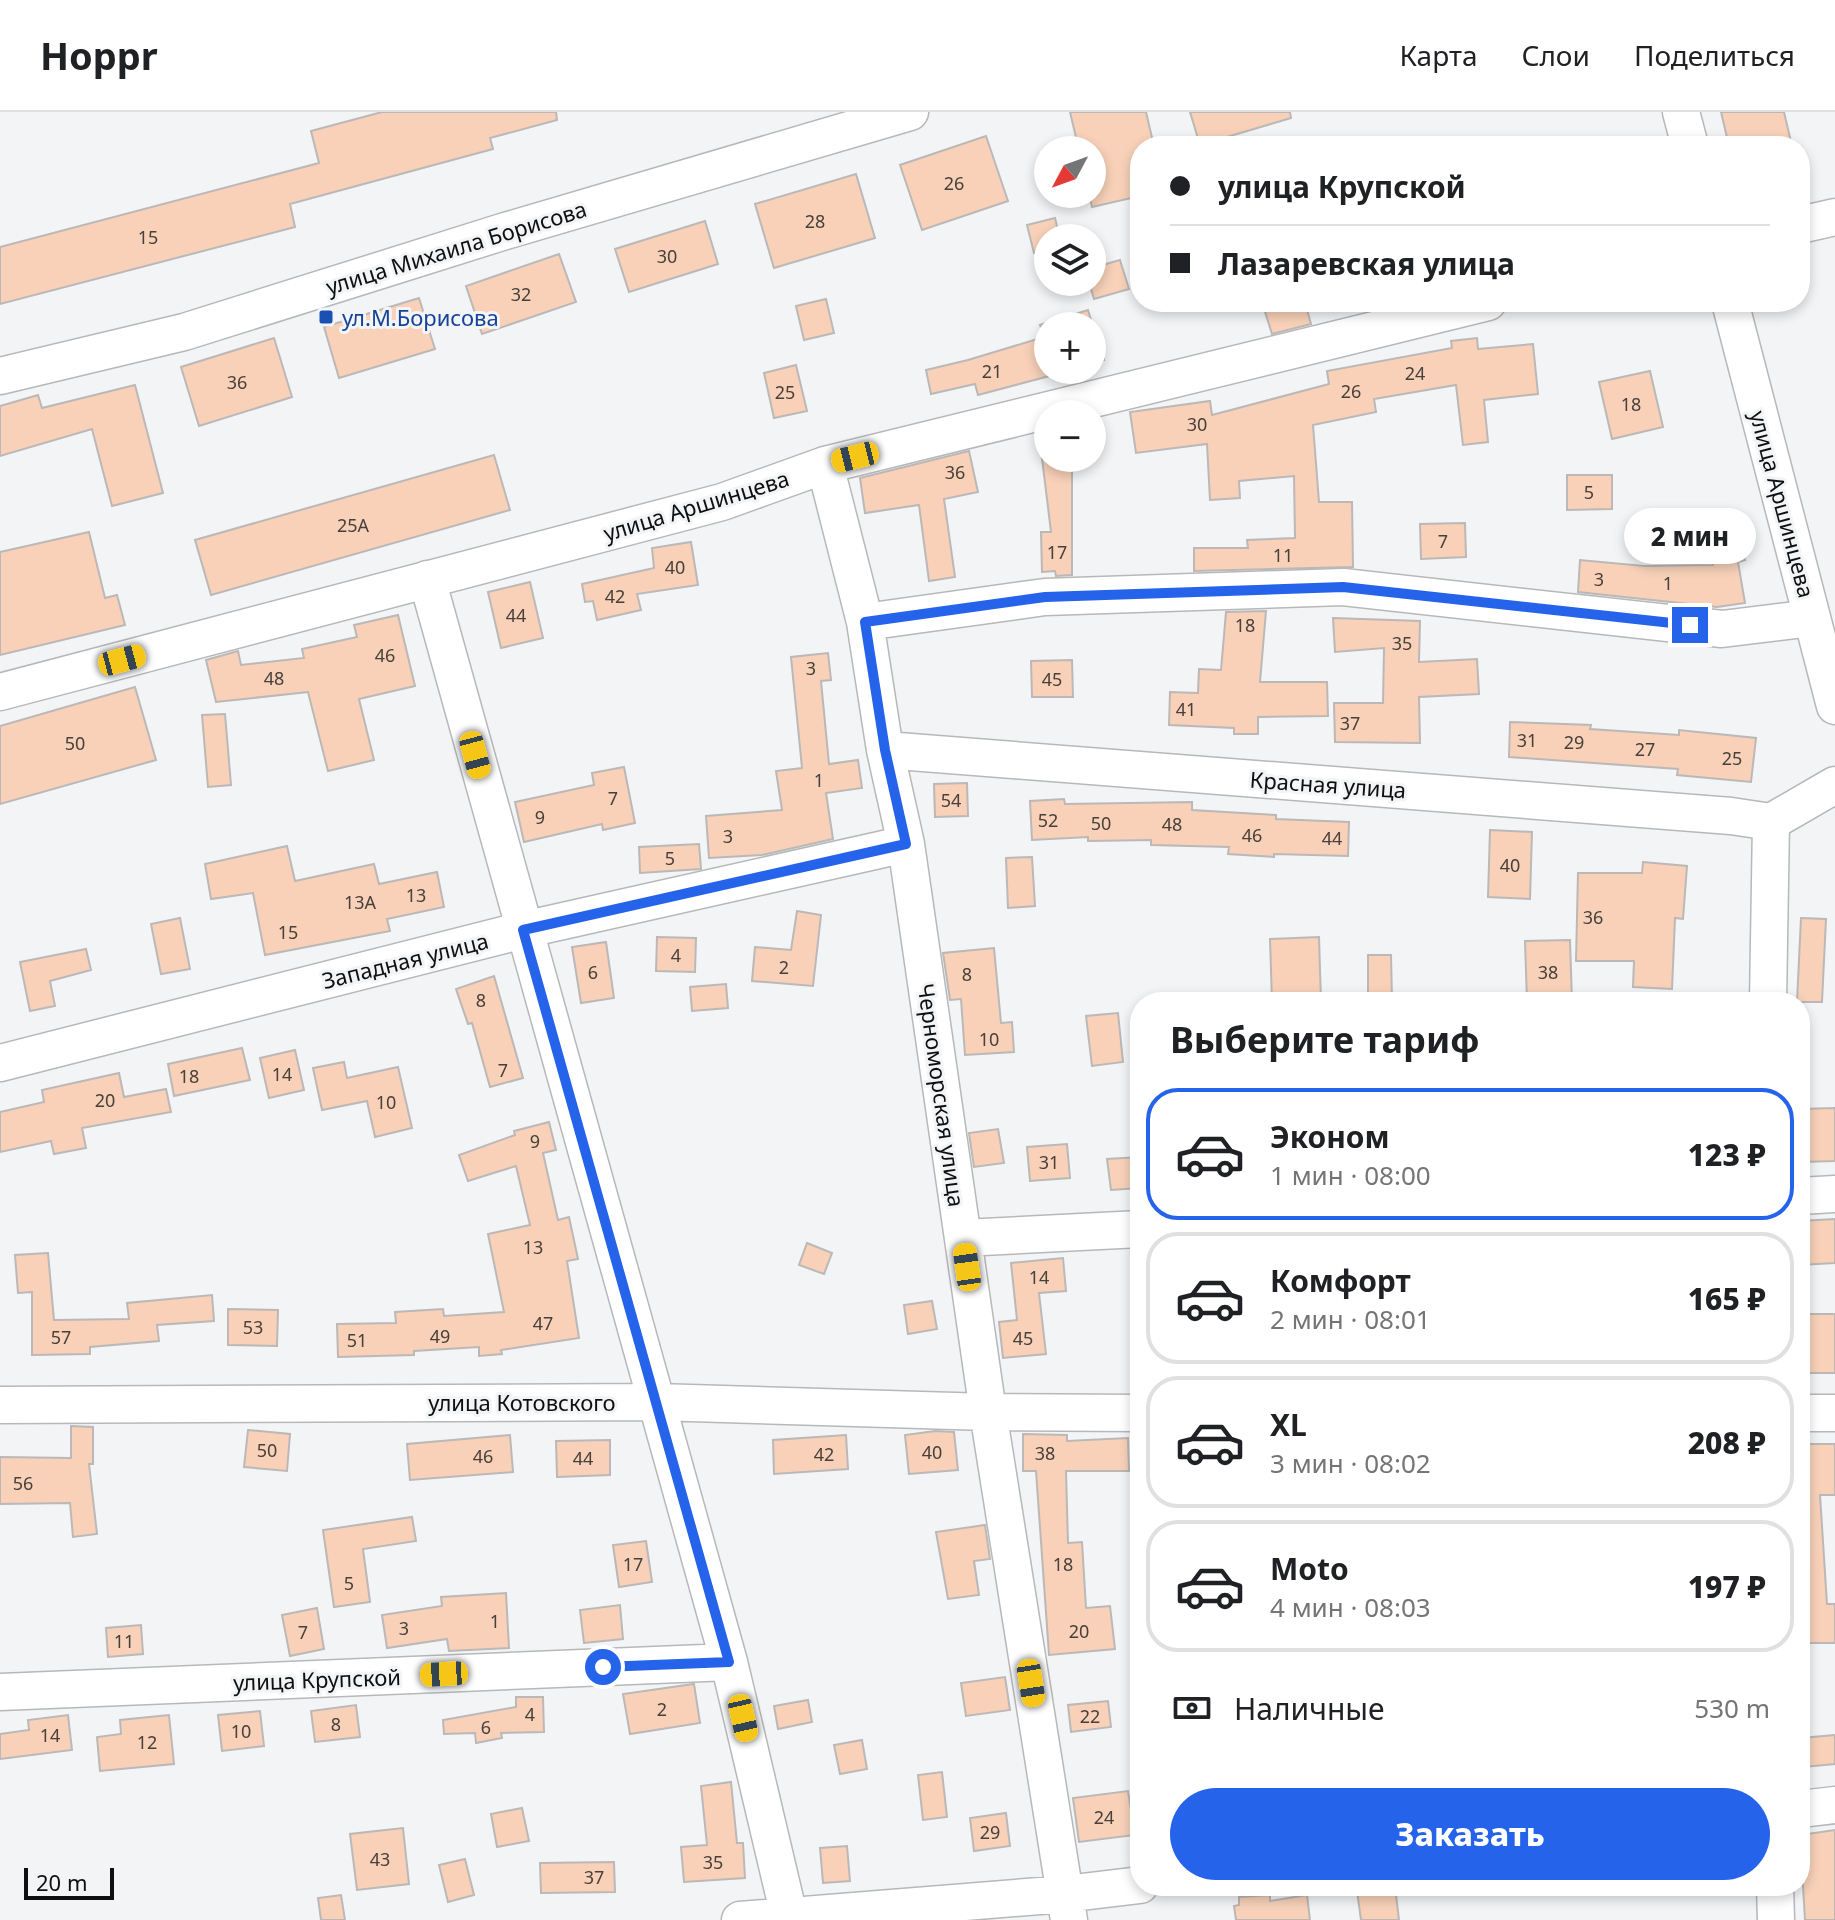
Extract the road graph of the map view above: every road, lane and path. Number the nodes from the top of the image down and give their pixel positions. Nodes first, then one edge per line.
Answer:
1 (910, 112) edge
2 (1681, 112) edge
3 (1687, 136) edge
4 (1835, 217) edge
5 (1810, 223) edge
6 (1447, 312) edge
7 (1733, 312) edge
8 (0, 376) edge
9 (825, 465) junction
10 (427, 579) junction
11 (1812, 618) junction
12 (865, 622) junction
13 (0, 692) edge
14 (1835, 706) edge
15 (885, 750) junction
16 (1835, 785) edge
17 (1771, 822) junction
18 (906, 844) junction
19 (523, 930) junction
20 (1768, 992) edge
21 (0, 1063) edge
22 (1835, 1194) edge
23 (1810, 1195) edge
24 (1130, 1230) edge
25 (963, 1238) junction
26 (657, 1402) junction
27 (0, 1405) edge
28 (988, 1412) junction
29 (1130, 1413) edge
30 (1810, 1413) edge
31 (1835, 1413) edge
32 (729, 1662) junction
33 (0, 1692) edge
34 (1835, 1805) edge
35 (1810, 1808) edge
36 (1130, 1888) edge
37 (1775, 1896) edge
38 (1067, 1907) edge
39 (790, 1917) edge
40 (740, 1920) edge
41 (1776, 1920) edge

1 - 8 street, улица Михаила Борисова
2 - 3 street
4 - 5 street
6 - 9 street, улица Аршинцева
7 - 11 street, улица Аршинцева
9 - 10 street, улица Аршинцева
9 - 12 street, Черноморская улица
10 - 13 street, улица Аршинцева
10 - 19 street
11 - 12 street
11 - 14 street, улица Аршинцева
12 - 15 street, Черноморская улица
15 - 17 street, Красная улица
15 - 18 street, Черноморская улица
16 - 17 street
17 - 20 street
18 - 19 street, Западная улица
18 - 25 street, Черноморская улица
19 - 21 street, Западная улица
19 - 26 street
22 - 23 street
24 - 25 street
25 - 28 street, Черноморская улица
26 - 27 street, улица Котовского
26 - 28 street, улица Котовского
26 - 32 street
28 - 29 street, улица Котовского
28 - 38 street, Черноморская улица
30 - 31 street
32 - 33 street, улица Крупской
32 - 39 street
34 - 35 street
36 - 38 street
37 - 41 street
38 - 39 street
39 - 40 street

